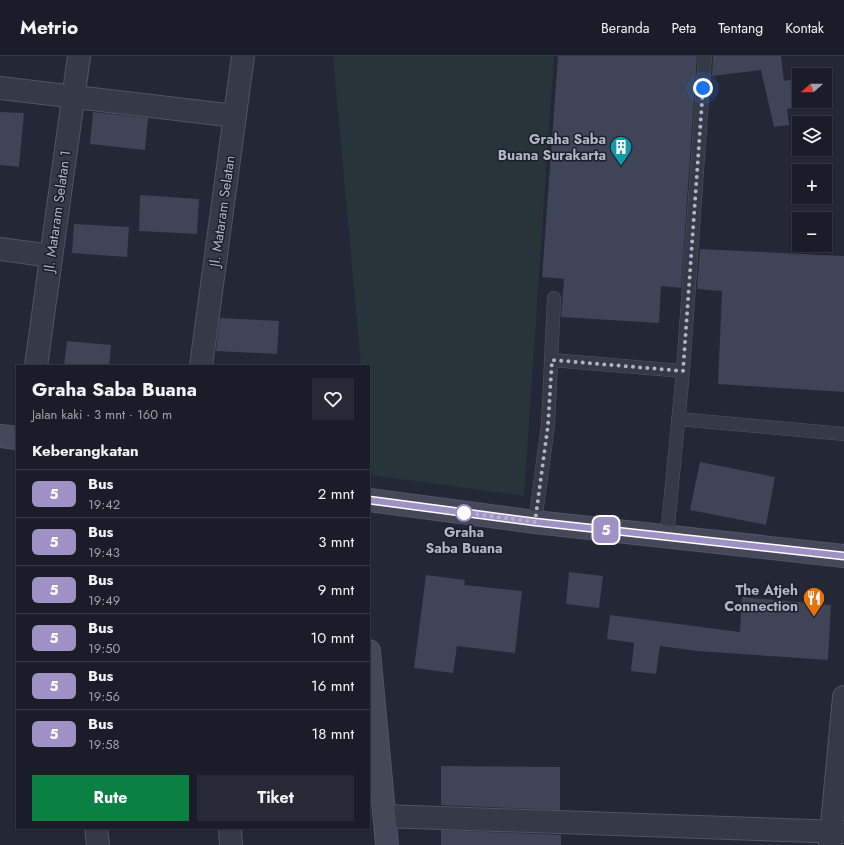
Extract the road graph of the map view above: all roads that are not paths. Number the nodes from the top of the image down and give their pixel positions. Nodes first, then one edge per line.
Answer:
1 (79, 56) edge
2 (243, 56) edge
3 (705, 56) edge
4 (0, 88) edge
5 (74, 97) junction
6 (235, 116) junction
7 (0, 249) edge
8 (51, 256) junction
9 (554, 298) dead end
10 (552, 360) junction
11 (36, 365) edge
12 (201, 365) edge
13 (683, 371) junction
14 (678, 418) junction
15 (844, 434) edge
16 (0, 436) edge
17 (16, 438) edge
18 (370, 500) edge
19 (535, 522) junction
20 (667, 536) junction
21 (844, 556) edge
22 (370, 662) edge
23 (844, 697) edge
24 (384, 816) junction
25 (96, 829) edge
26 (230, 829) edge
27 (835, 836) edge
28 (98, 845) edge
29 (231, 845) edge
30 (387, 845) edge

1 - 5 street, Jl. Mataram Selatan 1
2 - 6 street, Jl. Mataram Selatan
3 - 13 lane
4 - 5 street
5 - 6 street
5 - 8 street, Jl. Mataram Selatan 1
6 - 12 street, Jl. Mataram Selatan
7 - 8 street
8 - 11 street, Jl. Mataram Selatan 1
9 - 10 lane
10 - 13 lane
10 - 19 lane
13 - 14 lane
14 - 15 lane
14 - 20 lane
16 - 17 main road
18 - 19 main road
19 - 20 main road
20 - 21 main road
22 - 24 main road
23 - 27 street
24 - 27 street
24 - 30 main road
25 - 28 street
26 - 29 street

